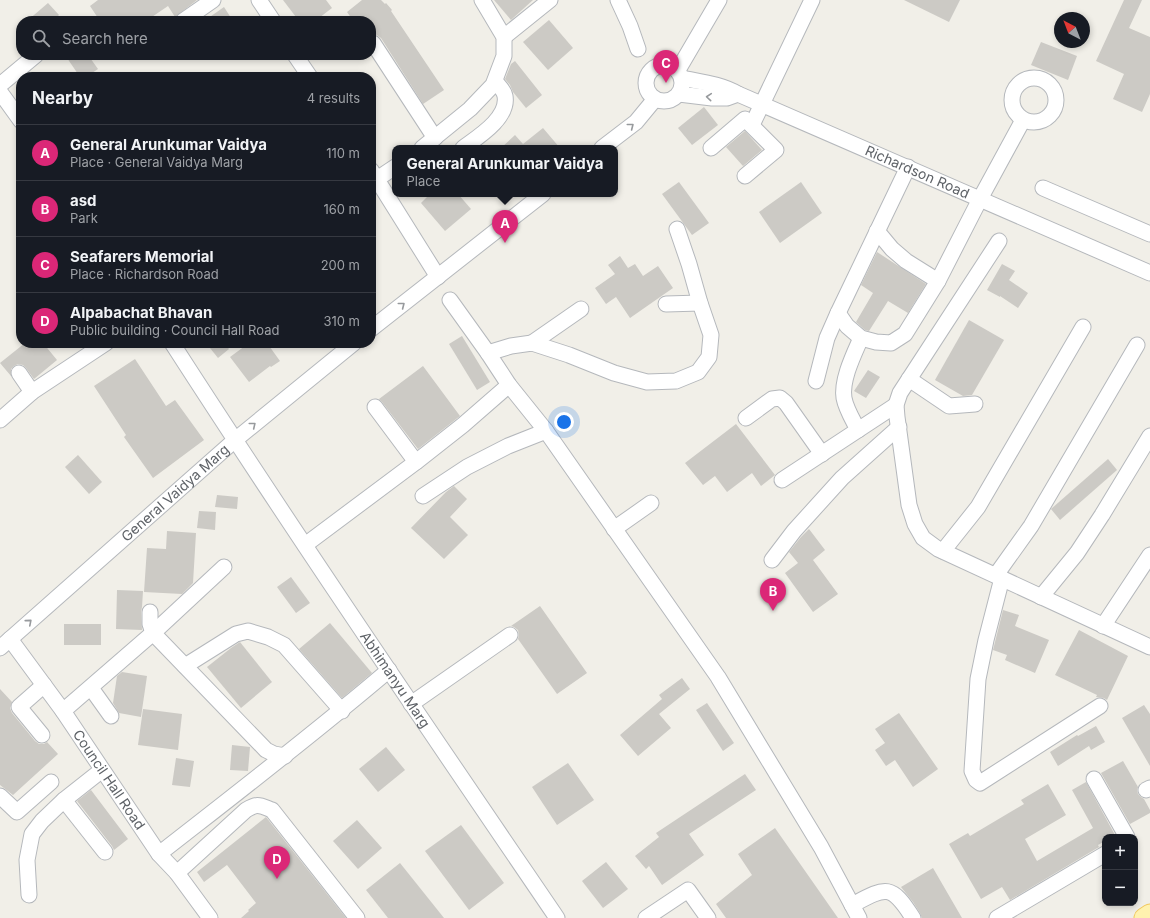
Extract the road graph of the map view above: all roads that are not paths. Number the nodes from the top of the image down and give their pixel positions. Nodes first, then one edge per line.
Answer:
1 (214, 0) edge
2 (259, 0) edge
3 (482, 0) edge
4 (550, 0) edge
5 (618, 0) edge
6 (719, 0) edge
7 (812, 0) edge
8 (190, 16) edge
9 (270, 16) edge
10 (504, 37) junction
11 (376, 48) edge
12 (638, 49) dead end
13 (30, 60) edge
14 (298, 60) edge
15 (307, 72) edge
16 (680, 74) junction
17 (494, 81) junction
18 (0, 85) edge
19 (0, 92) edge
20 (679, 94) junction
21 (738, 94) junction
22 (655, 99) junction
23 (762, 104) junction
24 (16, 114) edge
25 (1023, 120) dead end
26 (752, 125) junction
27 (435, 138) junction
28 (426, 145) edge
29 (467, 145) edge
30 (606, 145) edge
31 (711, 148) dead end
32 (908, 167) junction
33 (392, 168) edge
34 (376, 176) edge
35 (745, 176) dead end
36 (376, 182) edge
37 (1043, 188) dead end
38 (540, 197) edge
39 (980, 199) junction
40 (677, 229) dead end
41 (877, 232) junction
42 (1150, 234) edge
43 (998, 241) dead end
44 (1150, 273) edge
45 (438, 277) junction
46 (938, 281) junction
47 (450, 300) dead end
48 (700, 303) junction
49 (666, 304) dead end
50 (581, 309) dead end
51 (838, 313) junction
52 (376, 325) edge
53 (1083, 327) dead end
54 (861, 338) junction
55 (532, 343) junction
56 (1137, 345) dead end
57 (98, 348) edge
58 (175, 348) edge
59 (346, 348) edge
60 (488, 353) junction
61 (19, 373) dead end
62 (909, 379) junction
63 (816, 381) dead end
64 (509, 385) junction
65 (32, 392) junction
66 (975, 404) dead end
67 (896, 405) junction
68 (374, 407) dead end
69 (746, 418) dead end
70 (0, 420) edge
71 (899, 427) junction
72 (858, 430) junction
73 (546, 431) junction
74 (1150, 436) edge
75 (234, 440) junction
76 (822, 454) junction
77 (416, 462) junction
78 (782, 480) dead end
79 (423, 496) dead end
80 (651, 503) dead end
81 (614, 529) junction
82 (305, 545) junction
83 (943, 551) junction
84 (1150, 556) edge
85 (772, 560) dead end
86 (224, 567) dead end
87 (999, 577) junction
88 (1042, 597) junction
89 (150, 612) dead end
90 (1103, 626) junction
91 (153, 633) junction
92 (510, 635) dead end
93 (5, 643) edge
94 (1150, 647) edge
95 (185, 666) junction
96 (389, 670) junction
97 (44, 685) junction
98 (91, 688) junction
99 (411, 704) junction
100 (1100, 706) dead end
101 (63, 711) junction
102 (342, 711) junction
103 (111, 716) dead end
104 (42, 735) dead end
105 (285, 756) junction
106 (102, 770) junction
107 (1094, 778) dead end
108 (51, 782) dead end
109 (0, 796) edge
110 (64, 800) junction
111 (1125, 834) edge
112 (105, 852) dead end
113 (159, 854) junction
114 (1102, 856) edge
115 (177, 872) junction
116 (29, 895) dead end
117 (855, 912) edge
118 (1150, 914) edge
119 (210, 918) edge
120 (357, 918) edge
121 (557, 918) edge
122 (646, 918) edge
123 (708, 918) edge
124 (913, 918) edge
125 (997, 918) edge
126 (1144, 918) edge

1 - 8 street
2 - 9 street
3 - 10 street
4 - 10 street
5 - 12 street
6 - 16 street
7 - 23 street
10 - 17 street
11 - 27 street
13 - 18 street
14 - 15 street
16 - 20 street
16 - 21 street, Richardson Road
16 - 22 street
17 - 27 street
17 - 29 street
19 - 24 street
21 -> 20 street
20 - 22 street
21 - 23 street, Richardson Road
30 -> 22 street
23 - 26 street
23 - 32 street, Richardson Road
25 - 39 street
26 - 31 street
26 - 35 street
27 - 28 street
32 - 39 street, Richardson Road
32 - 41 street
33 - 34 street
36 - 45 street
37 - 42 street
38 - 45 street
39 - 44 street, Richardson Road
39 - 46 street
40 - 48 street
41 - 46 street
41 - 51 street
43 - 62 street
52 -> 45 street
46 - 54 street
47 - 60 street
48 - 49 street
48 - 55 street
50 - 55 street
51 - 54 street
51 - 63 street
53 - 83 street
54 - 72 street
55 - 60 street
56 - 87 street
57 - 65 street
58 - 75 street, Abhimanyu Marg
75 -> 59 street, General Vaidya Marg
60 - 64 street
61 - 65 street
62 - 66 street
62 - 67 street
64 - 73 street
64 - 77 street
65 - 70 street
67 - 71 street
67 - 72 street
68 - 77 street
69 - 76 street
71 - 83 street
71 - 85 street
72 - 76 street
73 - 79 street
73 - 81 street
74 - 88 street
75 - 82 street, Abhimanyu Marg
93 -> 75 street, General Vaidya Marg
76 - 78 street
77 - 82 street
80 - 81 street
81 - 117 street
82 - 96 street, Abhimanyu Marg
83 - 87 street
84 - 90 street
86 - 91 street
87 - 88 street
87 - 100 street
88 - 90 street
89 - 91 street
90 - 94 street
91 - 95 street
91 - 98 street
92 - 99 street
93 - 97 street, Council Hall Road
95 - 102 street
95 - 105 street
96 - 99 street, Abhimanyu Marg
96 - 102 street
97 - 101 street, Council Hall Road
97 - 104 street
98 - 101 street
98 - 103 street
99 - 121 street, Abhimanyu Marg
101 - 106 street, Council Hall Road
102 - 105 street
105 - 113 street
106 - 110 street
106 - 113 street, Council Hall Road
107 - 111 street
108 - 109 street
110 - 112 street
110 - 116 street
113 - 115 street, Council Hall Road
114 - 125 street
115 - 119 street, Council Hall Road
115 - 120 street
117 - 124 street
118 - 126 main road
122 - 123 street

